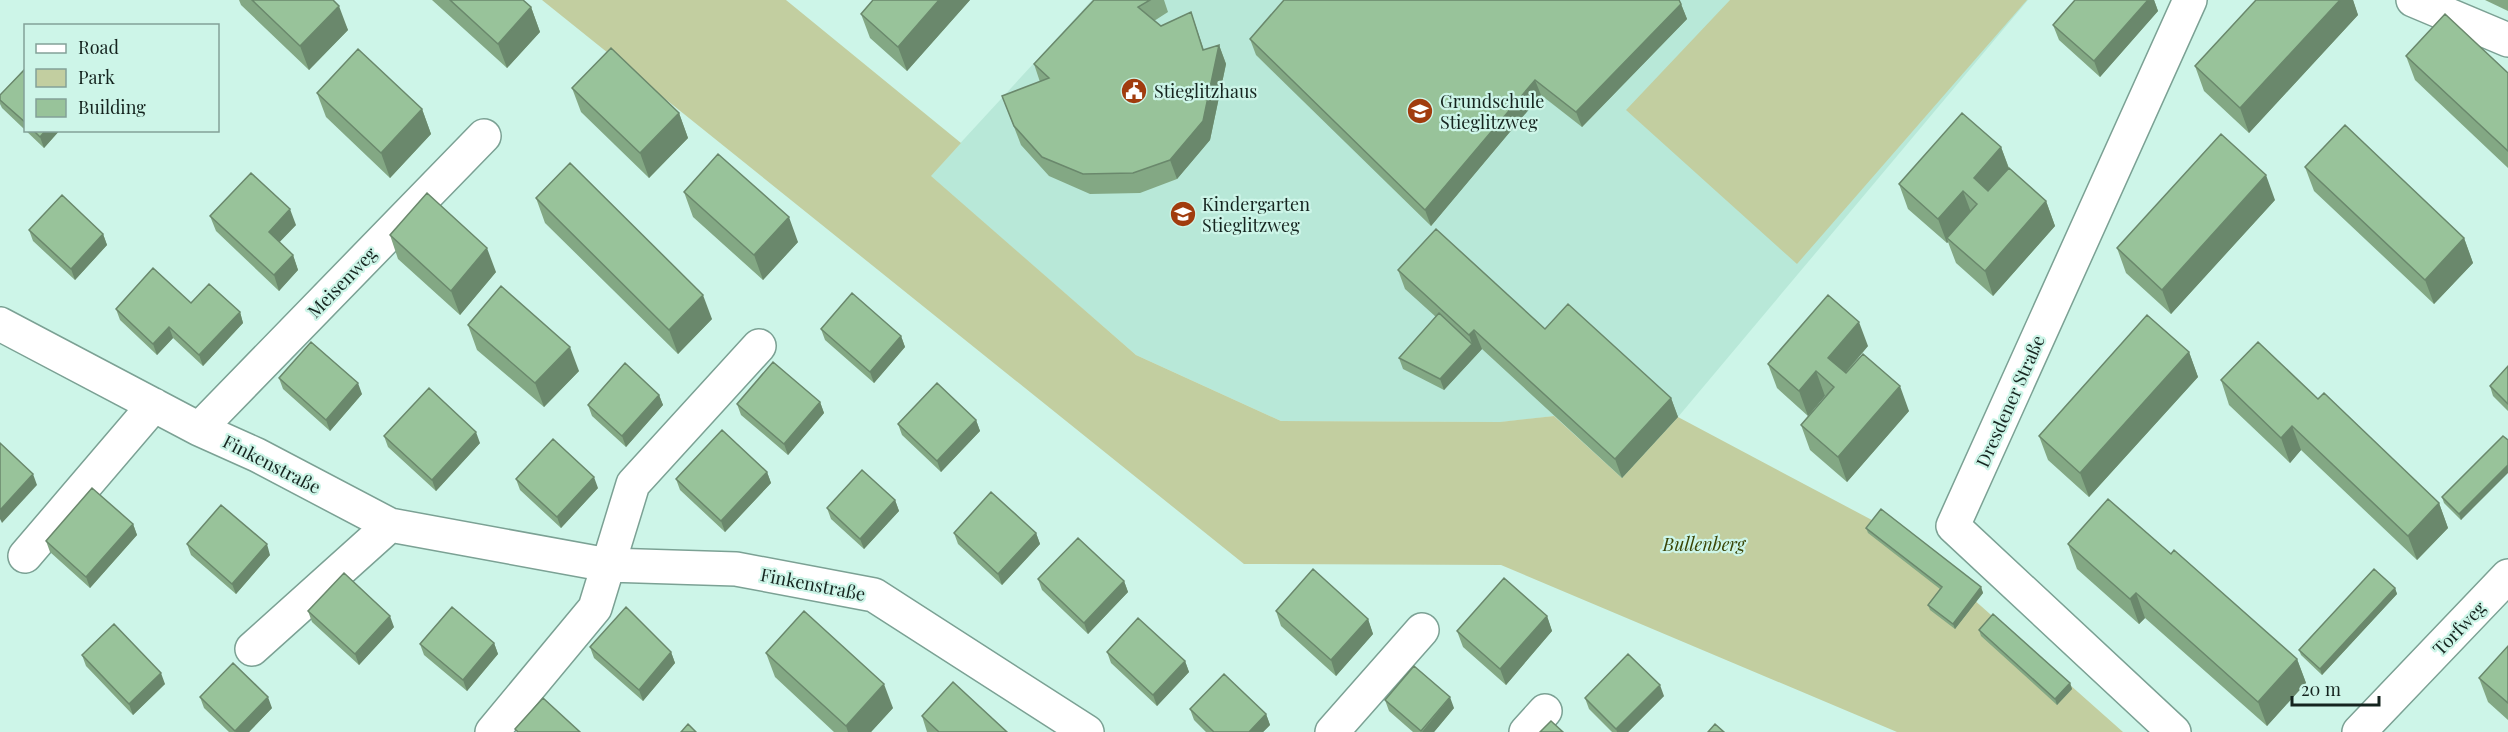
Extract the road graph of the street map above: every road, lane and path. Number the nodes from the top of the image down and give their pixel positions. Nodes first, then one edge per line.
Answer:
1 (2190, 0) edge
2 (2413, 0) edge
3 (2508, 40) edge
4 (484, 136) dead end
5 (0, 324) edge
6 (759, 346) dead end
7 (154, 405) junction
8 (199, 429) junction
9 (390, 525) junction
10 (25, 556) dead end
11 (608, 565) junction
12 (2508, 576) edge
13 (1422, 630) dead end
14 (252, 649) dead end
15 (492, 732) edge
16 (1087, 732) edge
17 (1332, 732) edge
18 (2174, 732) edge
19 (2359, 732) edge

1 - 18 street, Dresdener Straße
2 - 3 street
4 - 8 street, Meisenweg
5 - 7 street, Finkenstraße
6 - 11 street
7 - 8 street, Finkenstraße
7 - 10 street
8 - 9 street, Finkenstraße
9 - 11 street, Finkenstraße
9 - 14 street
11 - 15 street
11 - 16 street, Finkenstraße
12 - 19 street, Torfweg
13 - 17 street

